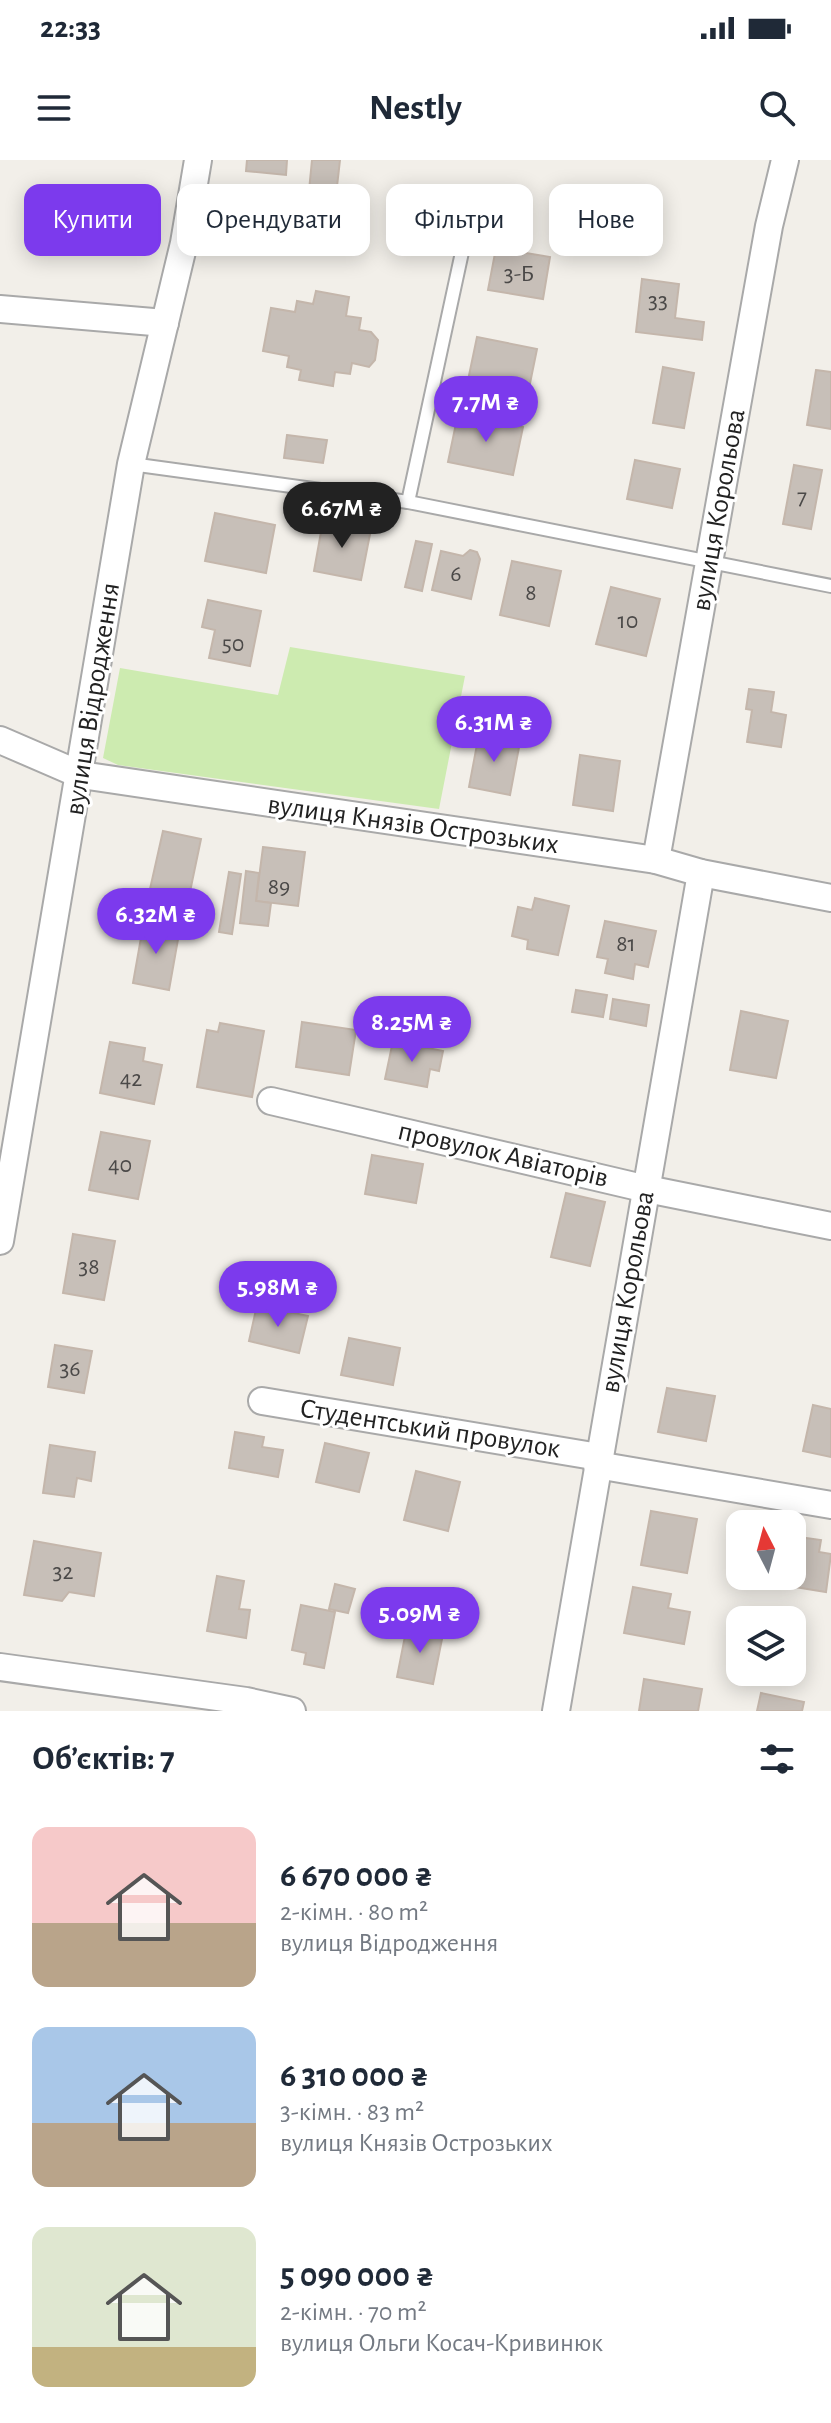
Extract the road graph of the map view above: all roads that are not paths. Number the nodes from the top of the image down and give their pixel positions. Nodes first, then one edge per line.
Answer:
1 (198, 160) edge
2 (785, 160) edge
3 (461, 256) edge
4 (0, 309) edge
5 (165, 323) junction
6 (131, 464) junction
7 (408, 502) junction
8 (710, 562) junction
9 (831, 586) edge
10 (0, 740) edge
11 (81, 775) junction
12 (656, 860) junction
13 (701, 873) junction
14 (831, 898) edge
15 (271, 1101) dead end
16 (647, 1189) junction
17 (831, 1226) edge
18 (0, 1241) edge
19 (262, 1401) dead end
20 (598, 1461) junction
21 (831, 1505) edge
22 (0, 1667) edge
23 (292, 1711) edge
24 (556, 1711) edge

1 - 5 street, вулиця Відродження
2 - 8 street, вулиця Корольова
3 - 7 lane
4 - 5 street
5 - 6 street, вулиця Відродження
6 - 7 lane
6 - 11 street, вулиця Відродження
7 - 8 lane
8 - 9 lane
8 - 12 street, вулиця Корольова
10 - 11 street, вулиця Князів Острозьких
11 - 12 street, вулиця Князів Острозьких
11 - 18 street, вулиця Відродження
12 - 13 street, вулиця Князів Острозьких
13 - 14 street, вулиця Князів Острозьких
13 - 16 street, вулиця Корольова
15 - 16 street, провулок Авіаторів
16 - 17 street, провулок Авіаторів
16 - 20 street, вулиця Корольова
19 - 20 street, Студентський провулок
20 - 21 street, Студентський провулок
20 - 24 street, вулиця Корольова
22 - 23 street

